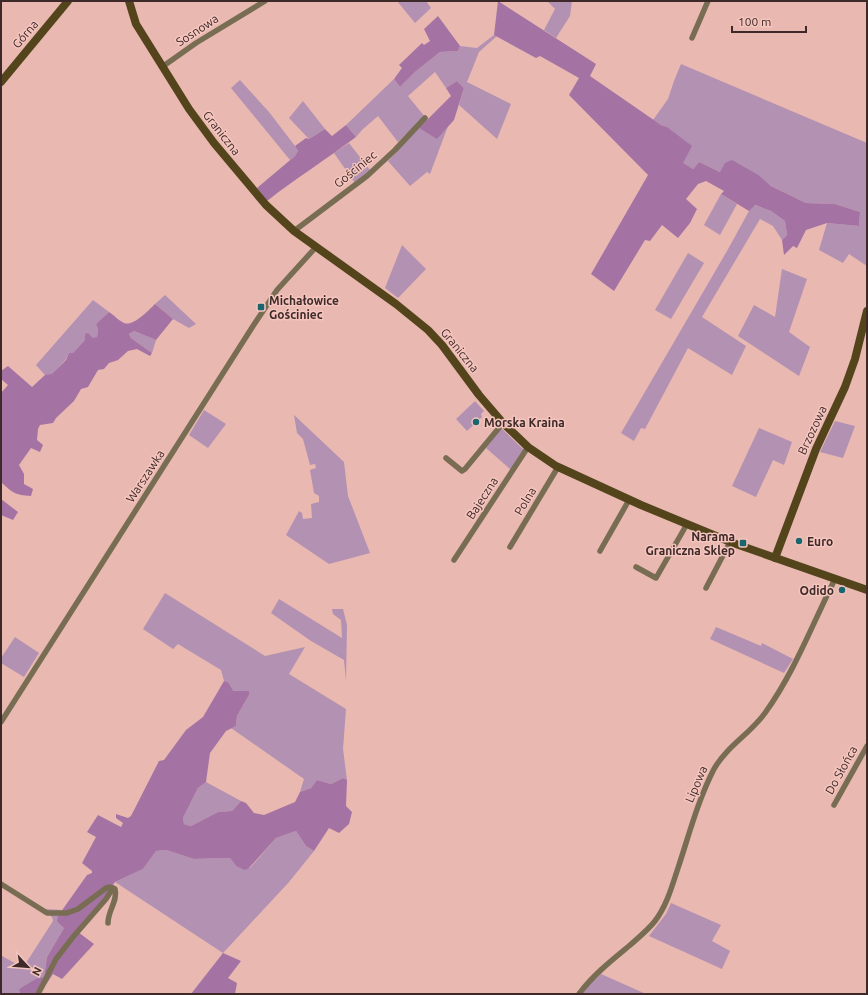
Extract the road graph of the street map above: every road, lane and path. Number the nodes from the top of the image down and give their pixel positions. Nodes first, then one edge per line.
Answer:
1 (68, 1) edge
2 (129, 1) edge
3 (264, 1) edge
4 (708, 1) edge
5 (692, 38) dead end
6 (162, 67) junction
7 (1, 82) edge
8 (425, 118) dead end
9 (294, 231) junction
10 (316, 247) junction
11 (867, 311) edge
12 (503, 423) junction
13 (528, 447) junction
14 (446, 458) dead end
15 (558, 467) junction
16 (629, 500) junction
17 (687, 524) junction
18 (730, 542) junction
19 (510, 547) dead end
20 (600, 551) dead end
21 (775, 558) junction
22 (454, 560) dead end
23 (636, 566) dead end
24 (835, 579) junction
25 (706, 588) dead end
26 (867, 590) edge
27 (1, 722) edge
28 (867, 746) edge
29 (834, 805) dead end
30 (1, 884) edge
31 (113, 888) junction
32 (108, 923) dead end
33 (38, 994) edge
34 (579, 994) edge

1 - 7 street, Górna
2 - 6 street, Graniczna
3 - 6 street, Sosnowa
4 - 5 street
6 - 9 street, Graniczna
8 - 9 street, Gościniec
9 - 10 street, Graniczna
10 - 12 street, Graniczna
10 - 27 street, Warszawka
11 - 21 street, Brzozowa
12 - 13 street, Graniczna
12 - 14 street
13 - 15 street, Graniczna
13 - 22 street, Bajeczna
15 - 16 street, Graniczna
15 - 19 street, Polna
16 - 17 street, Graniczna
16 - 20 street
17 - 18 street, Graniczna
17 - 23 street
18 - 21 street, Graniczna
18 - 25 street
21 - 24 street, Graniczna
24 - 26 street, Graniczna
24 - 34 street, Lipowa
28 - 29 street, Do Słońca
30 - 31 street
31 - 32 street
31 - 33 street

